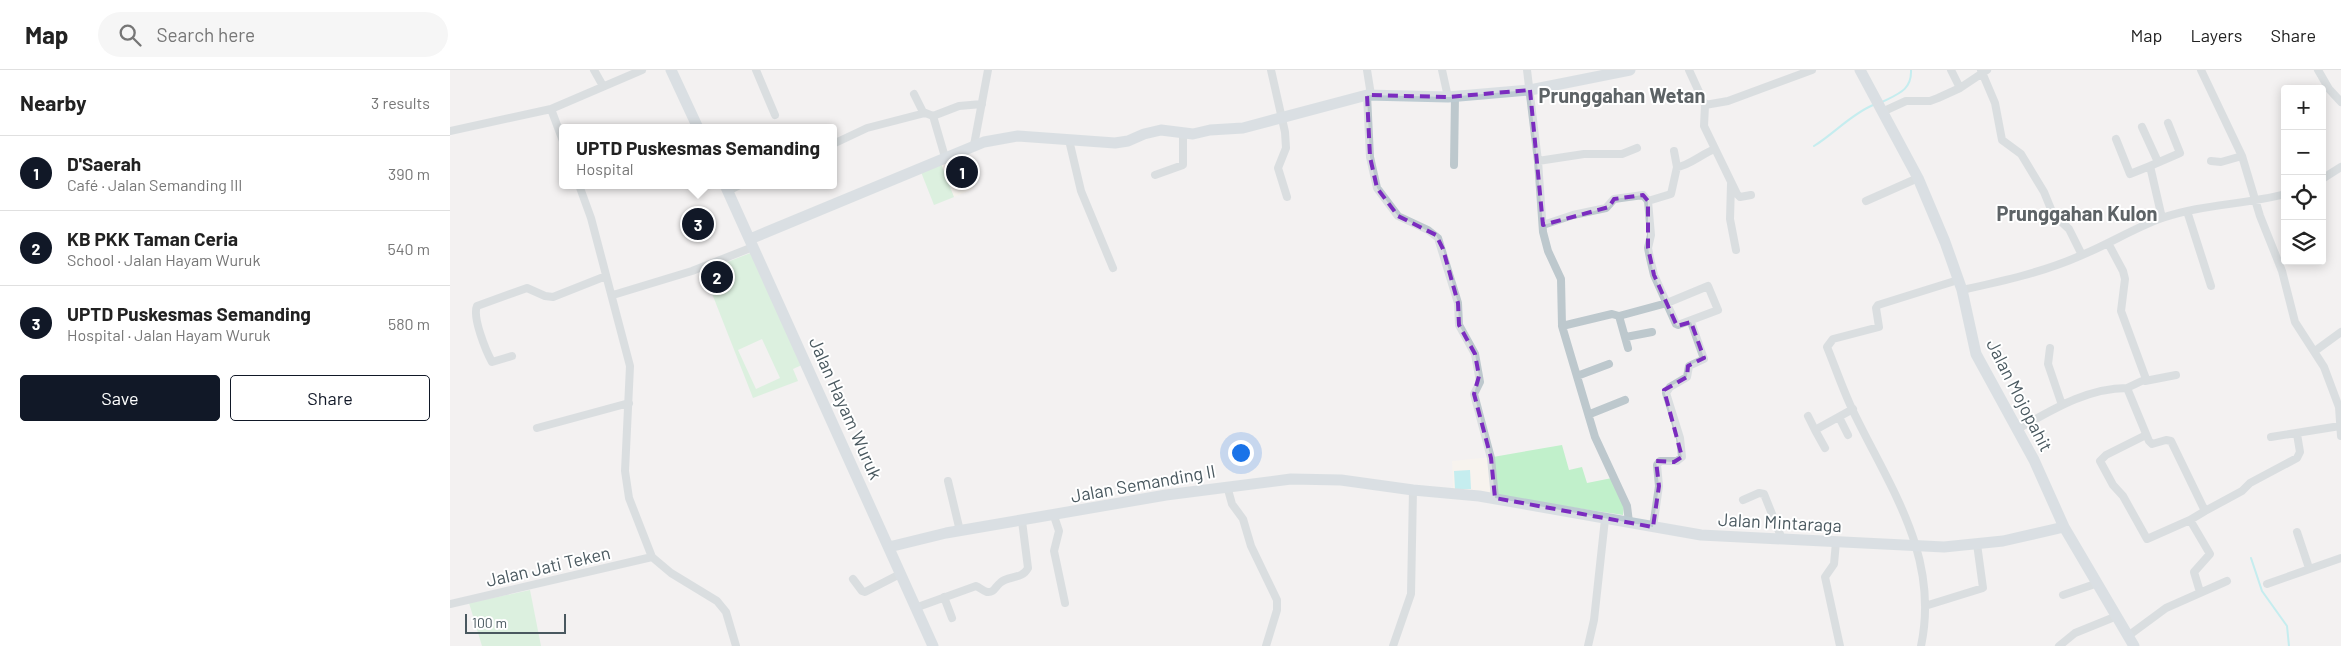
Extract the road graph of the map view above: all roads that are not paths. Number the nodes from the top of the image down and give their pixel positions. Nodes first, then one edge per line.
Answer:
1 (594, 70) edge
2 (641, 70) edge
3 (672, 70) edge
4 (756, 70) edge
5 (988, 70) edge
6 (1271, 70) edge
7 (1367, 70) edge
8 (1442, 70) edge
9 (1526, 70) edge
10 (1630, 70) edge
11 (1690, 70) edge
12 (1812, 70) edge
13 (1860, 70) edge
14 (1952, 70) edge
15 (2201, 70) edge
16 (2318, 70) edge
17 (1984, 71) edge
18 (603, 86) junction
19 (1960, 88) junction
20 (1530, 90) junction
21 (914, 94) dead end
22 (1369, 95) junction
23 (1451, 96) junction
24 (2341, 102) edge
25 (982, 104) junction
26 (1705, 105) junction
27 (551, 108) junction
28 (1882, 112) junction
29 (924, 113) junction
30 (775, 115) dead end
31 (934, 116) junction
32 (1281, 119) junction
33 (2168, 123) dead end
34 (696, 124) edge
35 (2142, 127) dead end
36 (559, 130) edge
37 (450, 131) edge
38 (1183, 132) junction
39 (2116, 139) dead end
40 (1069, 140) junction
41 (837, 142) edge
42 (974, 145) junction
43 (1637, 148) dead end
44 (1715, 148) junction
45 (1674, 151) dead end
46 (2242, 156) junction
47 (945, 157) junction
48 (1538, 161) junction
49 (2211, 161) dead end
50 (2158, 162) junction
51 (1454, 165) dead end
52 (2150, 166) junction
53 (1677, 167) junction
54 (2341, 167) edge
55 (1155, 176) dead end
56 (2326, 176) edge
57 (1918, 178) junction
58 (1731, 182) junction
59 (580, 189) edge
60 (726, 189) edge
61 (1752, 195) dead end
62 (2281, 195) edge
63 (1287, 197) dead end
64 (1648, 201) junction
65 (1866, 201) dead end
66 (2255, 201) junction
67 (2187, 211) junction
68 (2162, 218) junction
69 (1543, 225) junction
70 (752, 243) junction
71 (2108, 243) junction
72 (1736, 250) dead end
73 (2082, 255) junction
74 (1113, 268) dead end
75 (606, 276) junction
76 (1960, 285) junction
77 (2211, 286) dead end
78 (612, 295) junction
79 (1667, 303) junction
80 (1619, 316) junction
81 (1691, 322) junction
82 (1562, 326) junction
83 (1652, 332) dead end
84 (2341, 332) edge
85 (1626, 336) junction
86 (1628, 348) dead end
87 (2050, 348) dead end
88 (2315, 351) junction
89 (512, 356) dead end
90 (1609, 364) dead end
91 (2176, 375) dead end
92 (1577, 376) junction
93 (2145, 380) junction
94 (2127, 388) junction
95 (1625, 400) dead end
96 (629, 404) junction
97 (2062, 405) junction
98 (2340, 406) edge
99 (1853, 410) junction
100 (1590, 414) junction
101 (1808, 416) dead end
102 (1839, 418) junction
103 (2340, 426) edge
104 (537, 428) dead end
105 (2018, 429) junction
106 (1815, 430) junction
107 (2297, 434) junction
108 (1848, 435) dead end
109 (2146, 436) junction
110 (2341, 436) edge
111 (2271, 437) dead end
112 (1825, 448) dead end
113 (948, 482) dead end
114 (1227, 486) junction
115 (1412, 490) junction
116 (1495, 498) junction
117 (1743, 500) dead end
118 (2205, 511) junction
119 (1054, 516) junction
120 (1605, 519) junction
121 (2190, 520) junction
122 (1022, 521) junction
123 (1629, 522) junction
124 (1653, 527) junction
125 (2064, 527) junction
126 (960, 531) junction
127 (2297, 532) dead end
128 (1782, 539) junction
129 (1836, 542) junction
130 (1977, 544) junction
131 (889, 547) junction
132 (1918, 547) junction
133 (652, 557) junction
134 (2341, 558) edge
135 (2309, 568) junction
136 (900, 574) junction
137 (853, 579) dead end
138 (2227, 581) dead end
139 (2098, 583) junction
140 (2268, 584) dead end
141 (2200, 592) junction
142 (2064, 595) dead end
143 (944, 597) junction
144 (1065, 603) dead end
145 (450, 604) edge
146 (1925, 606) junction
147 (915, 608) junction
148 (2117, 616) junction
149 (952, 618) dead end
150 (2131, 641) edge
151 (736, 646) edge
152 (933, 646) edge
153 (1266, 646) edge
154 (1394, 646) edge
155 (1588, 646) edge
156 (1840, 646) edge
157 (1921, 646) edge
158 (2059, 646) edge

1 - 18 street
2 - 18 street
3 - 34 street
4 - 30 street
5 - 25 street
6 - 32 street
7 - 22 street
8 - 23 street
9 - 20 street
10 - 20 street
11 - 26 street
12 - 26 street
13 - 28 street, Jalan Mojopahit
14 - 19 street
15 - 46 street
16 - 24 street
17 - 19 street
17 - 73 street
18 - 27 street
19 - 28 street
20 - 23 street
20 - 48 street
21 - 29 street
22 - 23 street
22 - 32 street
22 - 116 street
23 - 51 street
25 - 31 street
25 - 42 street
26 - 44 street
27 - 36 street
27 - 37 street
28 - 57 street, Jalan Mojopahit
29 - 31 street
29 - 41 street
31 - 47 street
32 - 38 street
32 - 63 street
33 - 50 street
35 - 50 street
38 - 40 street
38 - 55 street
39 - 52 street
40 - 42 street
40 - 74 street
42 - 47 street
43 - 48 street
44 - 53 street
44 - 58 street
45 - 53 street
46 - 49 street
46 - 66 street
47 - 70 street
48 - 69 street
50 - 52 street
52 - 68 street
53 - 64 street
54 - 56 street
57 - 65 street
57 - 76 street, Jalan Mojopahit
58 - 61 street
58 - 72 street
59 - 75 street
60 - 70 street, Jalan Hayam Wuruk
62 - 66 street
64 - 69 street
64 - 79 street
66 - 67 street
66 - 88 street
67 - 68 street
67 - 77 street
68 - 71 street
69 - 82 street
70 - 78 street
70 - 131 street, Jalan Hayam Wuruk
71 - 73 street
71 - 93 street
73 - 76 street
75 - 78 street
75 - 89 street
76 - 99 street
76 - 105 street, Jalan Mojopahit
78 - 96 street
79 - 80 street
79 - 81 street
79 - 81 street
80 - 82 street
80 - 85 street
81 - 124 street
82 - 92 street
83 - 85 street
84 - 88 street
85 - 86 street
87 - 97 street
88 - 98 street
90 - 92 street
91 - 93 street
92 - 100 street
93 - 94 street
94 - 97 street
94 - 109 street
95 - 100 street
96 - 104 street
96 - 133 street
97 - 105 street
98 - 103 street
99 - 102 street
99 - 132 street
100 - 123 street
101 - 106 street
102 - 106 street
102 - 108 street
103 - 107 street
103 - 110 street
105 - 125 street, Jalan Mojopahit
106 - 112 street
107 - 111 street
107 - 118 street
109 - 118 street
109 - 121 street
113 - 126 street
114 - 115 street, Jalan Semanding II
114 - 119 street, Jalan Semanding II
114 - 153 street
115 - 116 street, Jalan Semanding II
115 - 154 street
116 - 120 street, Jalan Mintaraga
117 - 128 street
118 - 121 street
119 - 122 street, Jalan Semanding II
119 - 144 street
120 - 123 street, Jalan Mintaraga
120 - 155 street
121 - 141 street
122 - 126 street, Jalan Semanding II
122 - 143 street
123 - 124 street, Jalan Mintaraga
124 - 128 street, Jalan Mintaraga
125 - 130 street, Jalan Mintaraga
125 - 139 street, Jalan Mojopahit
126 - 131 street, Jalan Semanding II
127 - 135 street
128 - 129 street, Jalan Mintaraga
129 - 132 street, Jalan Mintaraga
129 - 156 street
130 - 132 street, Jalan Mintaraga
130 - 146 street
131 - 136 street, Jalan Hayam Wuruk
132 - 146 street
133 - 145 street, Jalan Jati Teken
133 - 151 street
134 - 135 street
135 - 140 street
136 - 137 street
136 - 147 street, Jalan Hayam Wuruk
138 - 141 street
139 - 142 street
139 - 148 street, Jalan Mojopahit
141 - 150 street
143 - 147 street
143 - 149 street
146 - 157 street
147 - 152 street, Jalan Hayam Wuruk
148 - 150 street, Jalan Mojopahit
148 - 158 street

